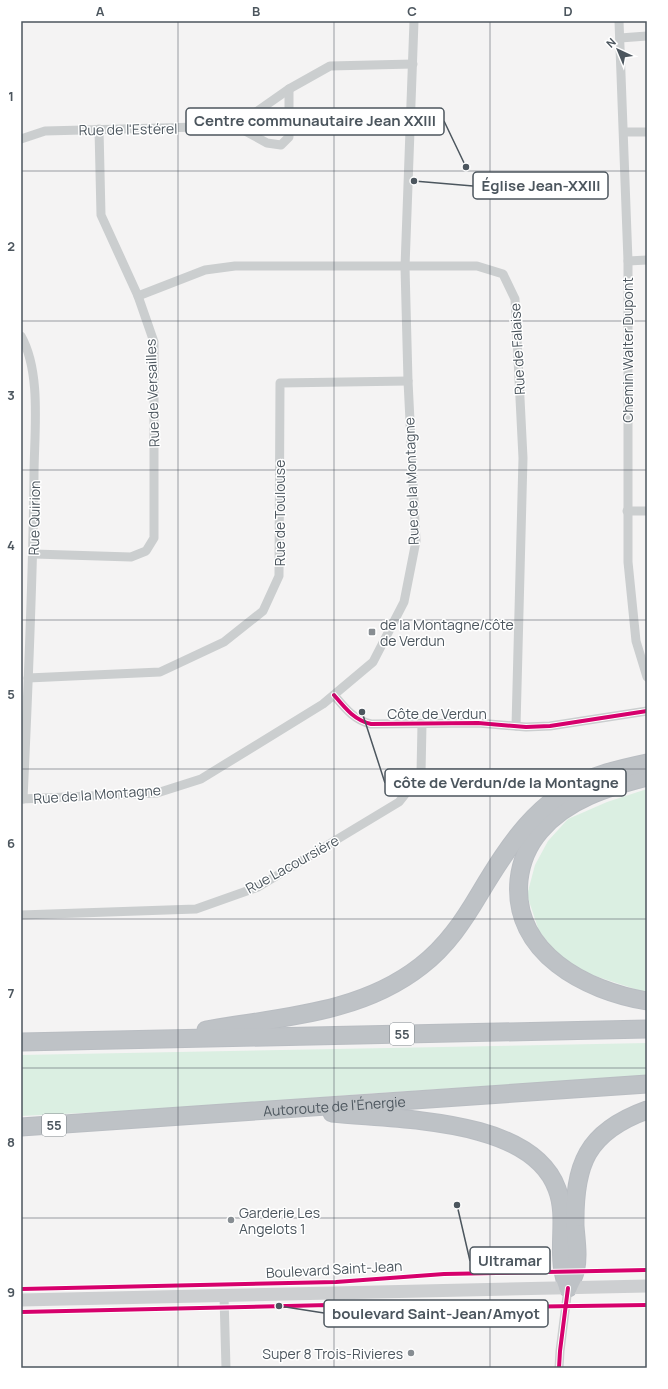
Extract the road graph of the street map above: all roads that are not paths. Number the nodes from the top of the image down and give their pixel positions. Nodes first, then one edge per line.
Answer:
1 (414, 21) edge
2 (619, 21) edge
3 (647, 36) edge
4 (620, 38) junction
5 (413, 64) junction
6 (290, 89) junction
7 (236, 126) junction
8 (99, 129) junction
9 (624, 132) junction
10 (647, 132) edge
11 (21, 139) edge
12 (647, 260) edge
13 (628, 261) junction
14 (405, 267) junction
15 (138, 296) junction
16 (21, 336) edge
17 (408, 381) junction
18 (627, 511) junction
19 (647, 511) edge
20 (34, 554) junction
21 (647, 677) edge
22 (28, 678) junction
23 (334, 695) junction
24 (647, 711) edge
25 (422, 724) junction
26 (516, 726) junction
27 (647, 762) edge
28 (647, 777) edge
29 (22, 799) edge
30 (21, 915) edge
31 (647, 1001) edge
32 (647, 1029) edge
33 (157, 1039) junction
34 (21, 1042) edge
35 (647, 1084) edge
36 (284, 1108) junction
37 (647, 1110) edge
38 (21, 1127) edge
39 (647, 1286) edge
40 (568, 1288) junction
41 (224, 1296) junction
42 (21, 1300) edge
43 (226, 1368) edge
44 (559, 1368) edge

1 - 5 street, Rue de la Montagne
2 - 4 street, Chemin Walter Dupont
3 - 4 street
4 - 9 street, Chemin Walter Dupont
5 - 6 street
5 - 14 street, Rue de la Montagne
6 - 7 street
6 - 7 street
7 - 8 street, Rue de l'Estérel
8 - 11 street, Rue de l'Estérel
8 - 15 street, Rue de Versailles
9 - 10 street
9 - 13 street, Chemin Walter Dupont
12 - 13 street
13 - 18 street, Chemin Walter Dupont
14 - 15 street, Rue de Falaise
14 - 17 street, Rue de la Montagne
14 - 26 street, Rue de Falaise
15 - 20 street, Rue de Versailles
16 - 20 street, Rue Quirion
17 - 22 street, Rue de Toulouse
17 - 23 street, Rue de la Montagne
18 - 19 street
18 - 21 street, Chemin Walter Dupont
20 - 22 street, Rue Quirion
22 - 29 street, Rue Quirion
23 - 25 street, Côte de Verdun
23 - 29 street, Rue de la Montagne
24 - 26 street, Côte de Verdun
25 - 26 street, Côte de Verdun
25 - 30 street, Rue Lacoursière
27 - 33 highway
28 - 31 highway
32 - 33 highway, 55
33 - 34 highway, 55
35 - 36 highway, Autoroute de l'Énergie / 55
36 - 38 highway, Autoroute de l'Énergie / 55
36 - 40 highway
37 - 40 highway
39 - 40 street, Boulevard Saint-Jean
40 - 41 street, Boulevard Saint-Jean
40 - 44 street
41 - 42 street, Boulevard Saint-Jean
41 - 43 street

